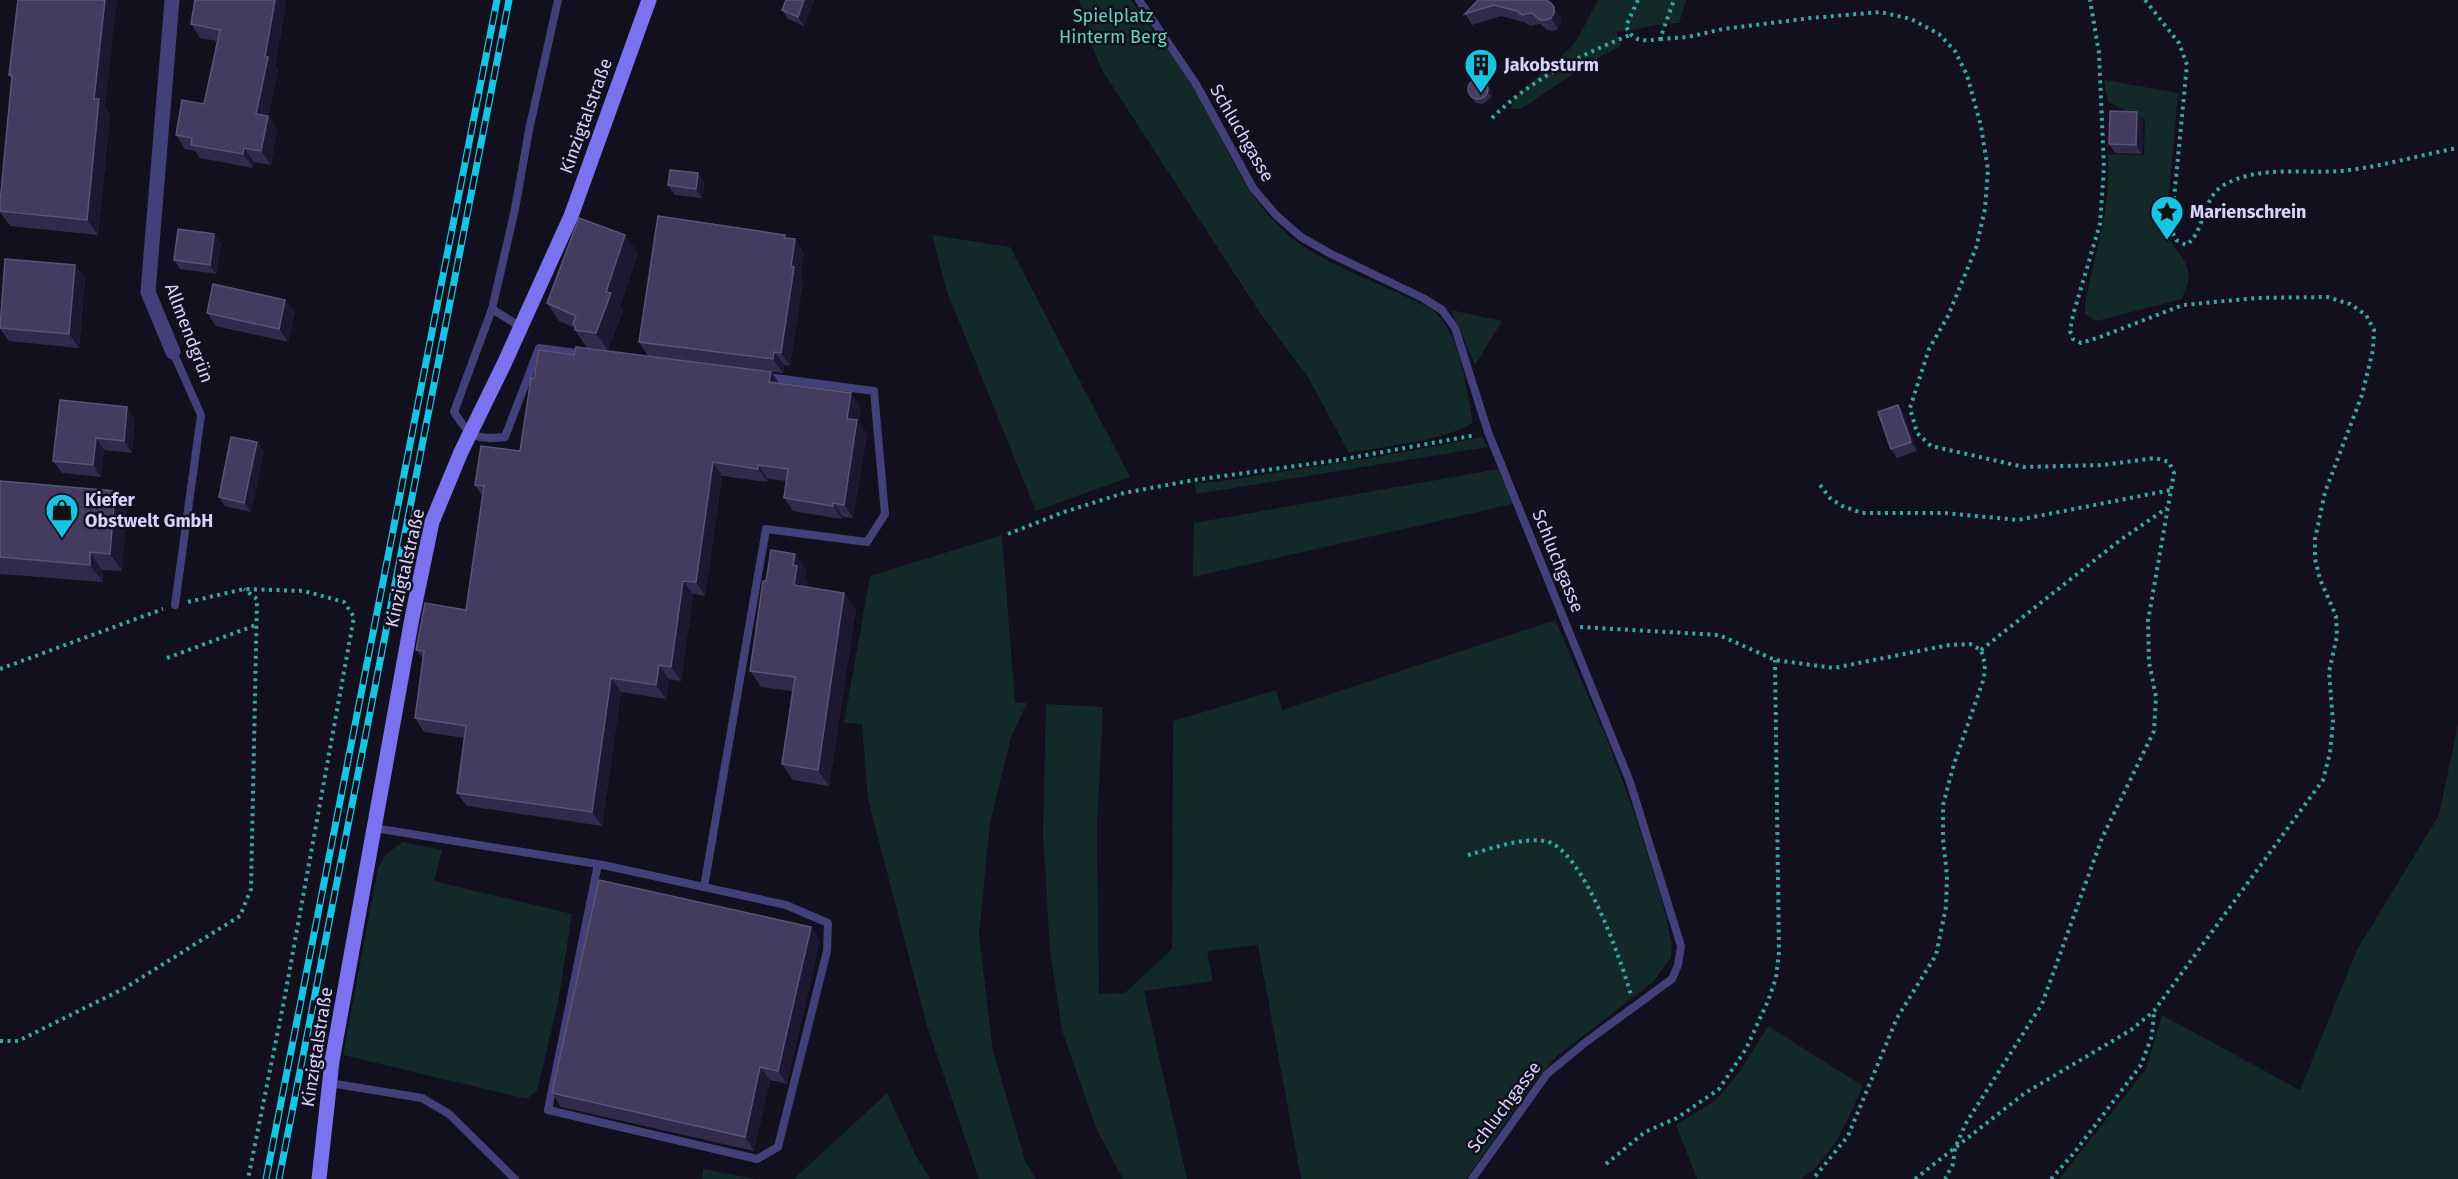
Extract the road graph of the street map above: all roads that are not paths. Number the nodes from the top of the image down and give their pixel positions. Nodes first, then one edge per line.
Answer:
1 (172, 0) edge
2 (558, 0) edge
3 (649, 0) edge
4 (1139, 0) edge
5 (492, 309) junction
6 (521, 327) junction
7 (173, 352) joint
8 (597, 356) edge
9 (759, 376) edge
10 (469, 435) junction
11 (175, 605) road end
12 (374, 828) junction
13 (598, 864) junction
14 (704, 887) junction
15 (330, 1083) junction
16 (319, 1179) edge
17 (515, 1179) edge
18 (1472, 1179) edge

1 - 7 street, Allmendgrün
2 - 5 lane
3 - 6 main road, Kinzigtalstraße
4 - 18 lane, Schluchgasse
5 - 6 lane
5 - 10 lane
6 - 10 main road, Kinzigtalstraße
7 - 11 lane, Allmendgrün
8 - 10 lane
9 - 14 lane
10 - 12 main road, Kinzigtalstraße
12 - 13 lane
12 - 15 main road, Kinzigtalstraße
13 - 14 lane
13 - 14 lane
15 - 16 main road, Kinzigtalstraße
15 - 17 lane

